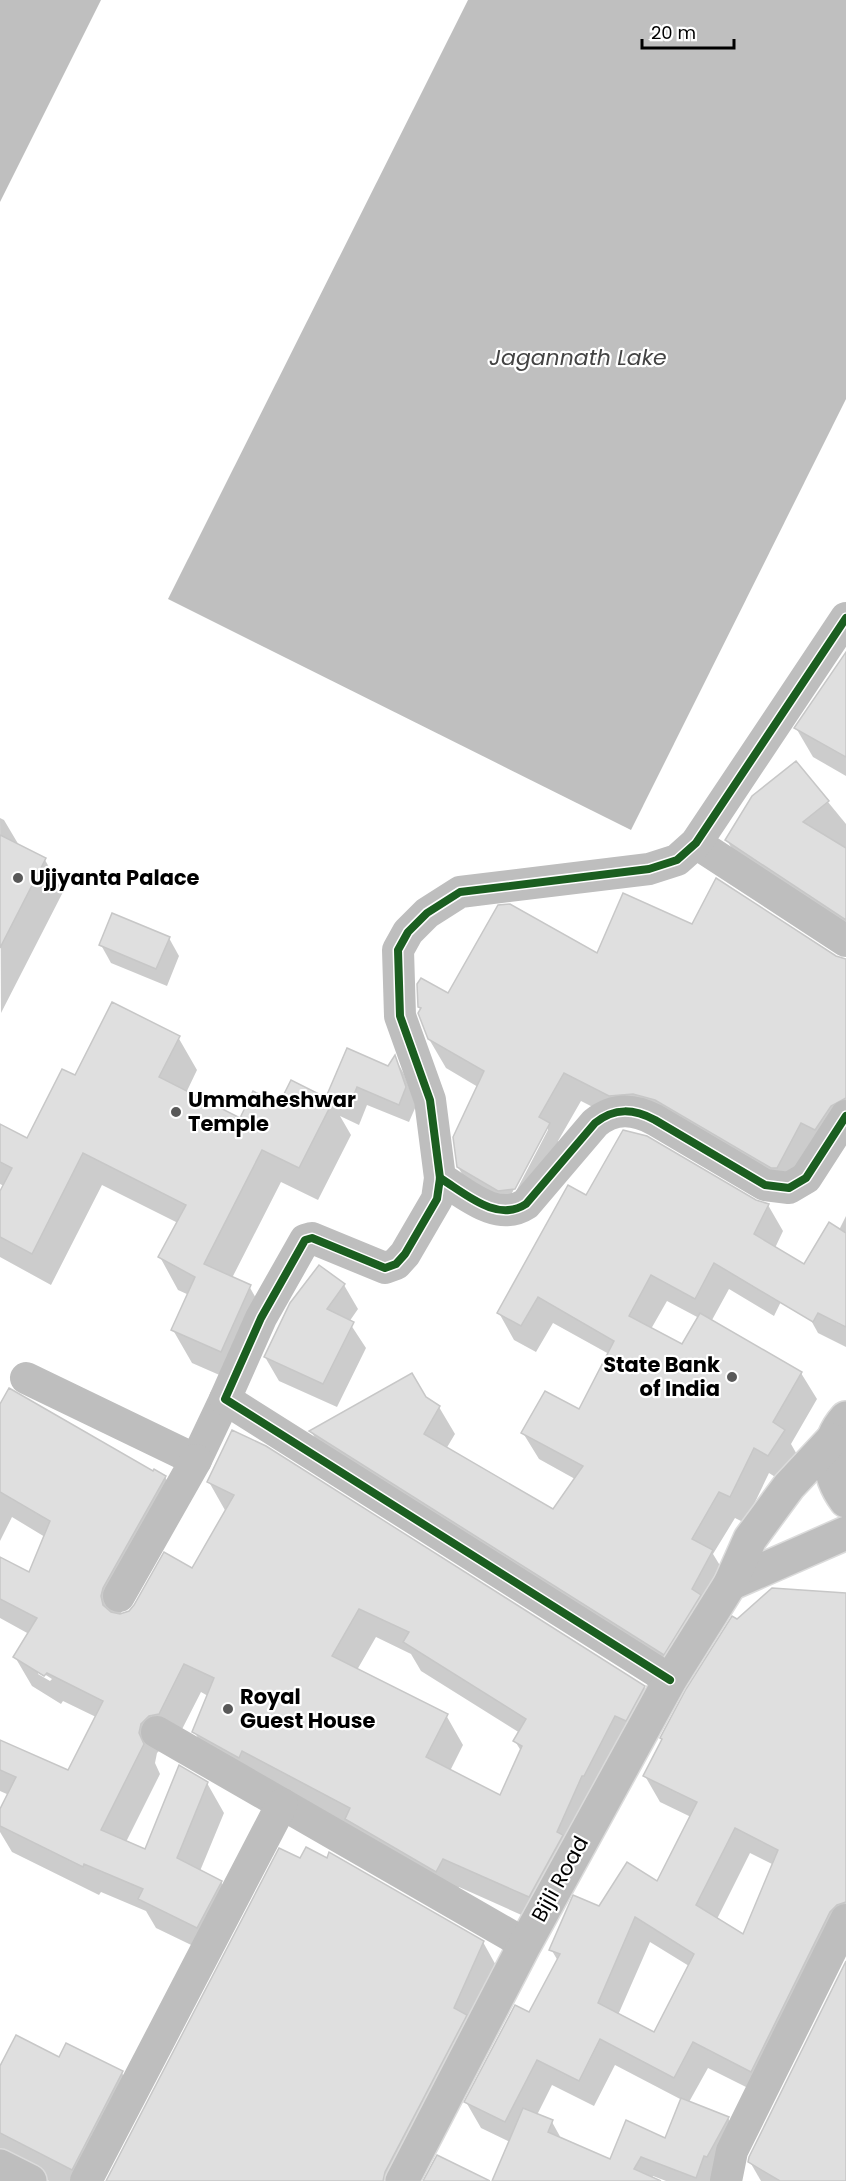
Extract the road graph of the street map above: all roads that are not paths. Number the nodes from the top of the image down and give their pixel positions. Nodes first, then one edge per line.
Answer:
1 (846, 618) edge
2 (696, 843) junction
3 (846, 941) edge
4 (846, 1116) edge
5 (440, 1179) junction
6 (26, 1378) dead end
7 (225, 1399) junction
8 (839, 1429) edge
9 (196, 1460) junction
10 (846, 1502) edge
11 (846, 1533) edge
12 (730, 1584) junction
13 (119, 1596) dead end
14 (670, 1680) junction
15 (157, 1732) dead end
16 (282, 1804) junction
17 (846, 1920) edge
18 (525, 1944) junction
19 (0, 2166) edge
20 (30, 2181) edge
21 (86, 2181) edge
22 (402, 2181) edge
23 (726, 2181) edge

1 - 2 street
2 - 3 street
2 - 5 street
4 - 5 street
5 - 7 street
6 - 9 street
7 - 9 street
7 - 14 street
8 - 10 main road
8 - 12 main road, Bijli Road
9 - 13 street
11 - 12 main road
12 - 14 main road, Bijli Road
14 - 18 main road, Bijli Road
15 - 16 street
16 - 18 street
16 - 21 street
17 - 23 street
18 - 22 main road, Bijli Road
19 - 20 main road

